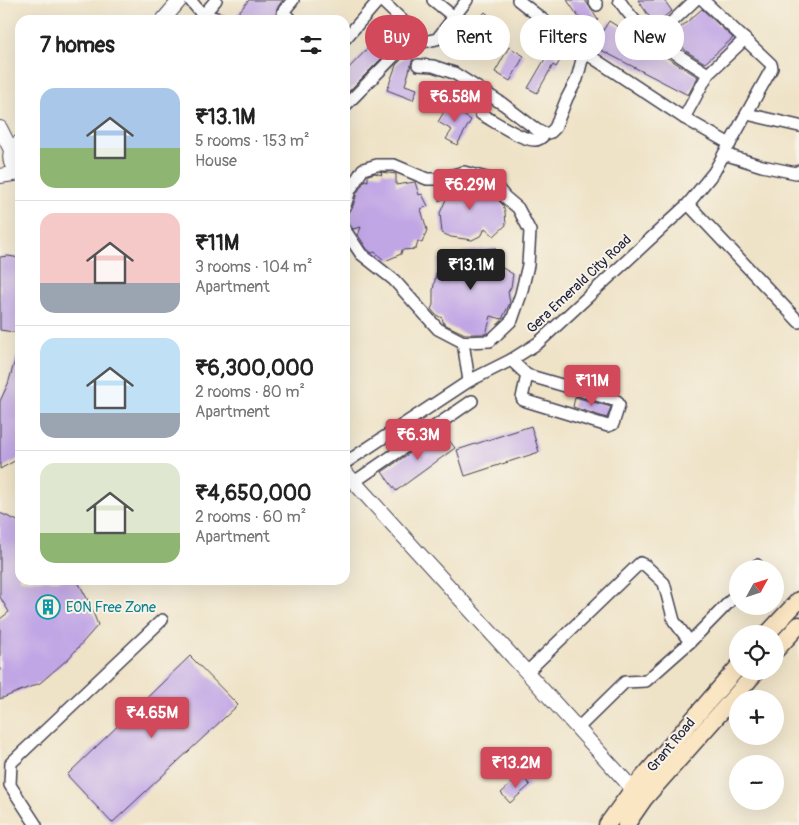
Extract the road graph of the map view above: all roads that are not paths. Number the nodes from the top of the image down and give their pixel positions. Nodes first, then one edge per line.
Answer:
1 (180, 0) edge
2 (190, 0) edge
3 (216, 0) edge
4 (293, 0) edge
5 (380, 0) edge
6 (434, 0) edge
7 (467, 0) edge
8 (518, 0) edge
9 (619, 0) edge
10 (695, 0) edge
11 (703, 0) edge
12 (168, 15) edge
13 (201, 15) edge
14 (205, 15) edge
15 (285, 15) edge
16 (396, 15) edge
17 (452, 15) edge
18 (456, 15) edge
19 (537, 15) edge
20 (632, 15) edge
21 (679, 15) edge
22 (350, 33) edge
23 (745, 39) junction
24 (684, 58) edge
25 (390, 60) edge
26 (582, 60) edge
27 (596, 60) edge
28 (418, 65) dead end
29 (708, 74) junction
30 (350, 101) edge
31 (481, 114) dead end
32 (747, 114) junction
33 (684, 118) junction
34 (799, 126) edge
35 (0, 127) edge
36 (15, 132) edge
37 (545, 134) junction
38 (727, 149) junction
39 (14, 150) edge
40 (15, 169) edge
41 (0, 171) edge
42 (799, 172) edge
43 (15, 174) edge
44 (0, 176) edge
45 (350, 190) edge
46 (688, 204) junction
47 (350, 238) edge
48 (799, 322) edge
49 (462, 342) junction
50 (511, 360) junction
51 (527, 375) junction
52 (469, 381) junction
53 (472, 401) dead end
54 (431, 406) junction
55 (445, 424) junction
56 (350, 460) edge
57 (350, 477) edge
58 (799, 600) edge
59 (729, 602) edge
60 (162, 620) dead end
61 (775, 625) edge
62 (799, 625) edge
63 (784, 641) edge
64 (690, 642) junction
65 (527, 672) junction
66 (729, 678) edge
67 (748, 680) edge
68 (578, 728) junction
69 (638, 795) junction
70 (36, 825) edge
71 (607, 825) edge
72 (626, 825) edge

1 - 12 street
2 - 13 street
3 - 14 street
4 - 15 street
5 - 16 street
5 - 22 street
6 - 17 street
7 - 18 street
8 - 19 street
9 - 20 street
10 - 21 street
11 - 23 street
23 - 29 street
23 - 32 street, Gera Emerald City Road
24 - 29 street
25 - 30 street
26 - 37 street
27 - 33 street
28 - 37 street
29 - 33 street
31 - 37 street
32 - 34 street
32 - 38 street, Gera Emerald City Road
33 - 38 street
35 - 36 street
35 - 39 street
38 - 42 street
38 - 46 street, Gera Emerald City Road
39 - 40 street
39 - 41 street
43 - 44 street
45 - 49 street
46 - 48 street
46 - 50 street, Gera Emerald City Road
47 - 49 street
49 - 52 street
50 - 51 street
50 - 52 street, Gera Emerald City Road
51 - 51 street
52 - 54 street, Gera Emerald City Road
53 - 55 street
54 - 55 street
54 - 56 street, Gera Emerald City Road
55 - 57 street
57 - 65 street
58 - 61 main road
59 - 64 street
60 - 70 street
62 - 63 main road
64 - 65 street
64 - 68 street
65 - 68 street
66 - 69 main road, Grant Road
67 - 69 main road, Grant Road
68 - 69 street
69 - 71 main road, Grant Road
69 - 72 main road, Grant Road

